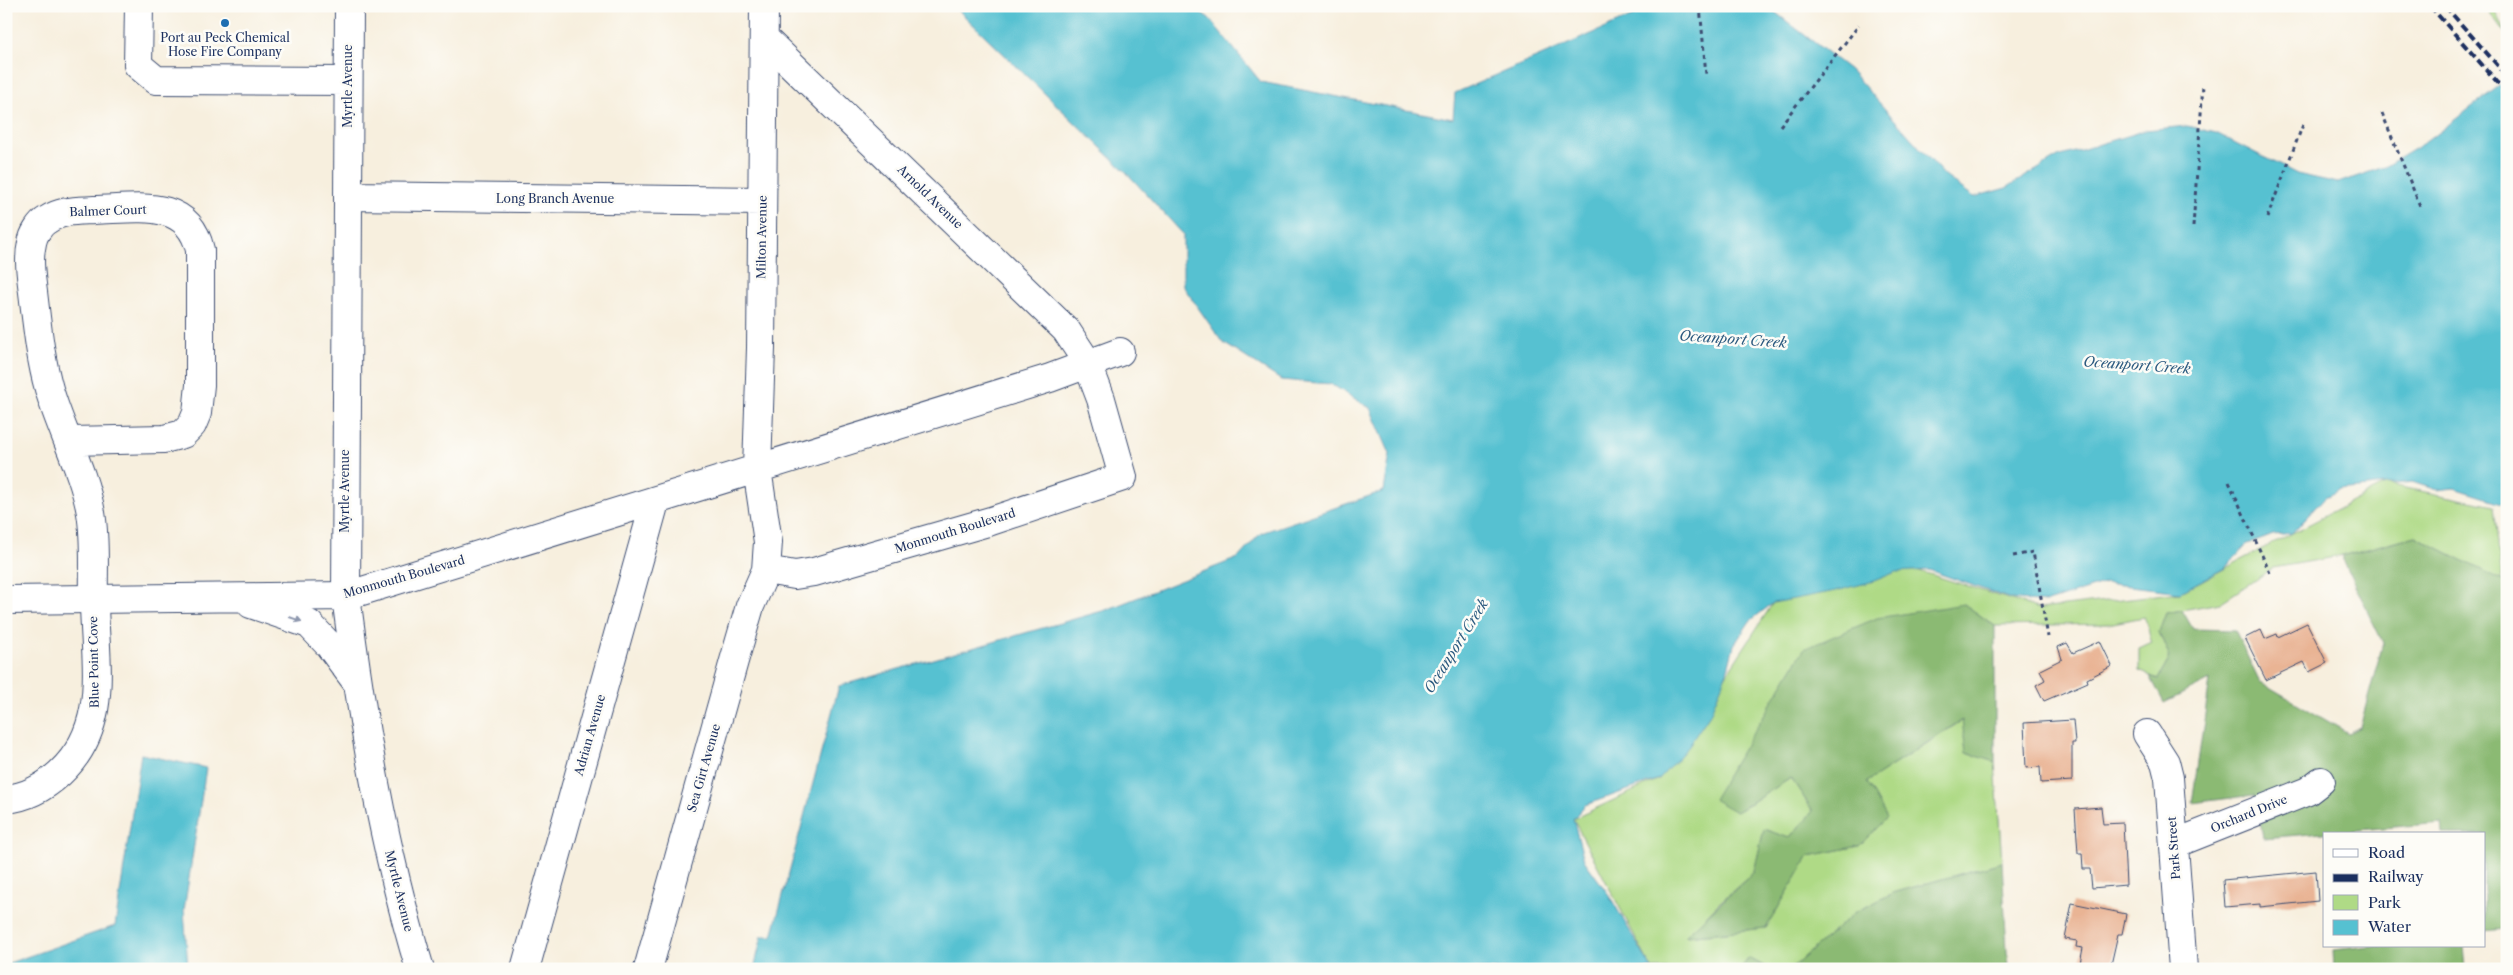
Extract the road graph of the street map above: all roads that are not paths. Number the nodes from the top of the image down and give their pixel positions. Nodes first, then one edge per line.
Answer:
1 (139, 6) edge
2 (349, 6) edge
3 (764, 6) edge
4 (764, 38) junction
5 (348, 81) junction
6 (348, 196) junction
7 (762, 200) junction
8 (1120, 352) dead end
9 (1087, 362) junction
10 (70, 441) junction
11 (757, 469) junction
12 (655, 502) junction
13 (766, 570) junction
14 (346, 596) junction
15 (233, 598) junction
16 (6, 600) edge
17 (94, 600) junction
18 (357, 683) junction
19 (2147, 734) dead end
20 (2321, 781) dead end
21 (6, 799) edge
22 (2174, 844) junction
23 (420, 969) edge
24 (525, 969) edge
25 (648, 969) edge
26 (2183, 969) edge

1 - 5 street
2 - 5 street, Myrtle Avenue
3 - 4 street, Milton Avenue
4 - 7 street, Milton Avenue
4 - 9 street, Arnold Avenue
5 - 6 street, Myrtle Avenue
6 - 7 street, Long Branch Avenue
6 - 14 street, Myrtle Avenue
7 - 11 street, Milton Avenue
8 - 9 street, Monmouth Boulevard
9 - 11 street, Monmouth Boulevard
9 - 13 street, Monmouth Boulevard
10 - 10 street, Balmer Court
10 - 17 street, Balmer Court
11 - 12 street, Monmouth Boulevard
11 - 13 street
12 - 14 street, Monmouth Boulevard
12 - 24 street, Adrian Avenue
13 - 25 street, Sea Girt Avenue
14 - 15 street, Monmouth Boulevard
14 - 18 street, Myrtle Avenue
15 - 17 street, Monmouth Boulevard
15 -> 18 street
16 - 17 street, Monmouth Boulevard
17 - 21 street, Blue Point Cove
18 - 23 street, Myrtle Avenue
19 - 22 street, Park Street
20 - 22 street, Orchard Drive
22 - 26 street, Park Street

